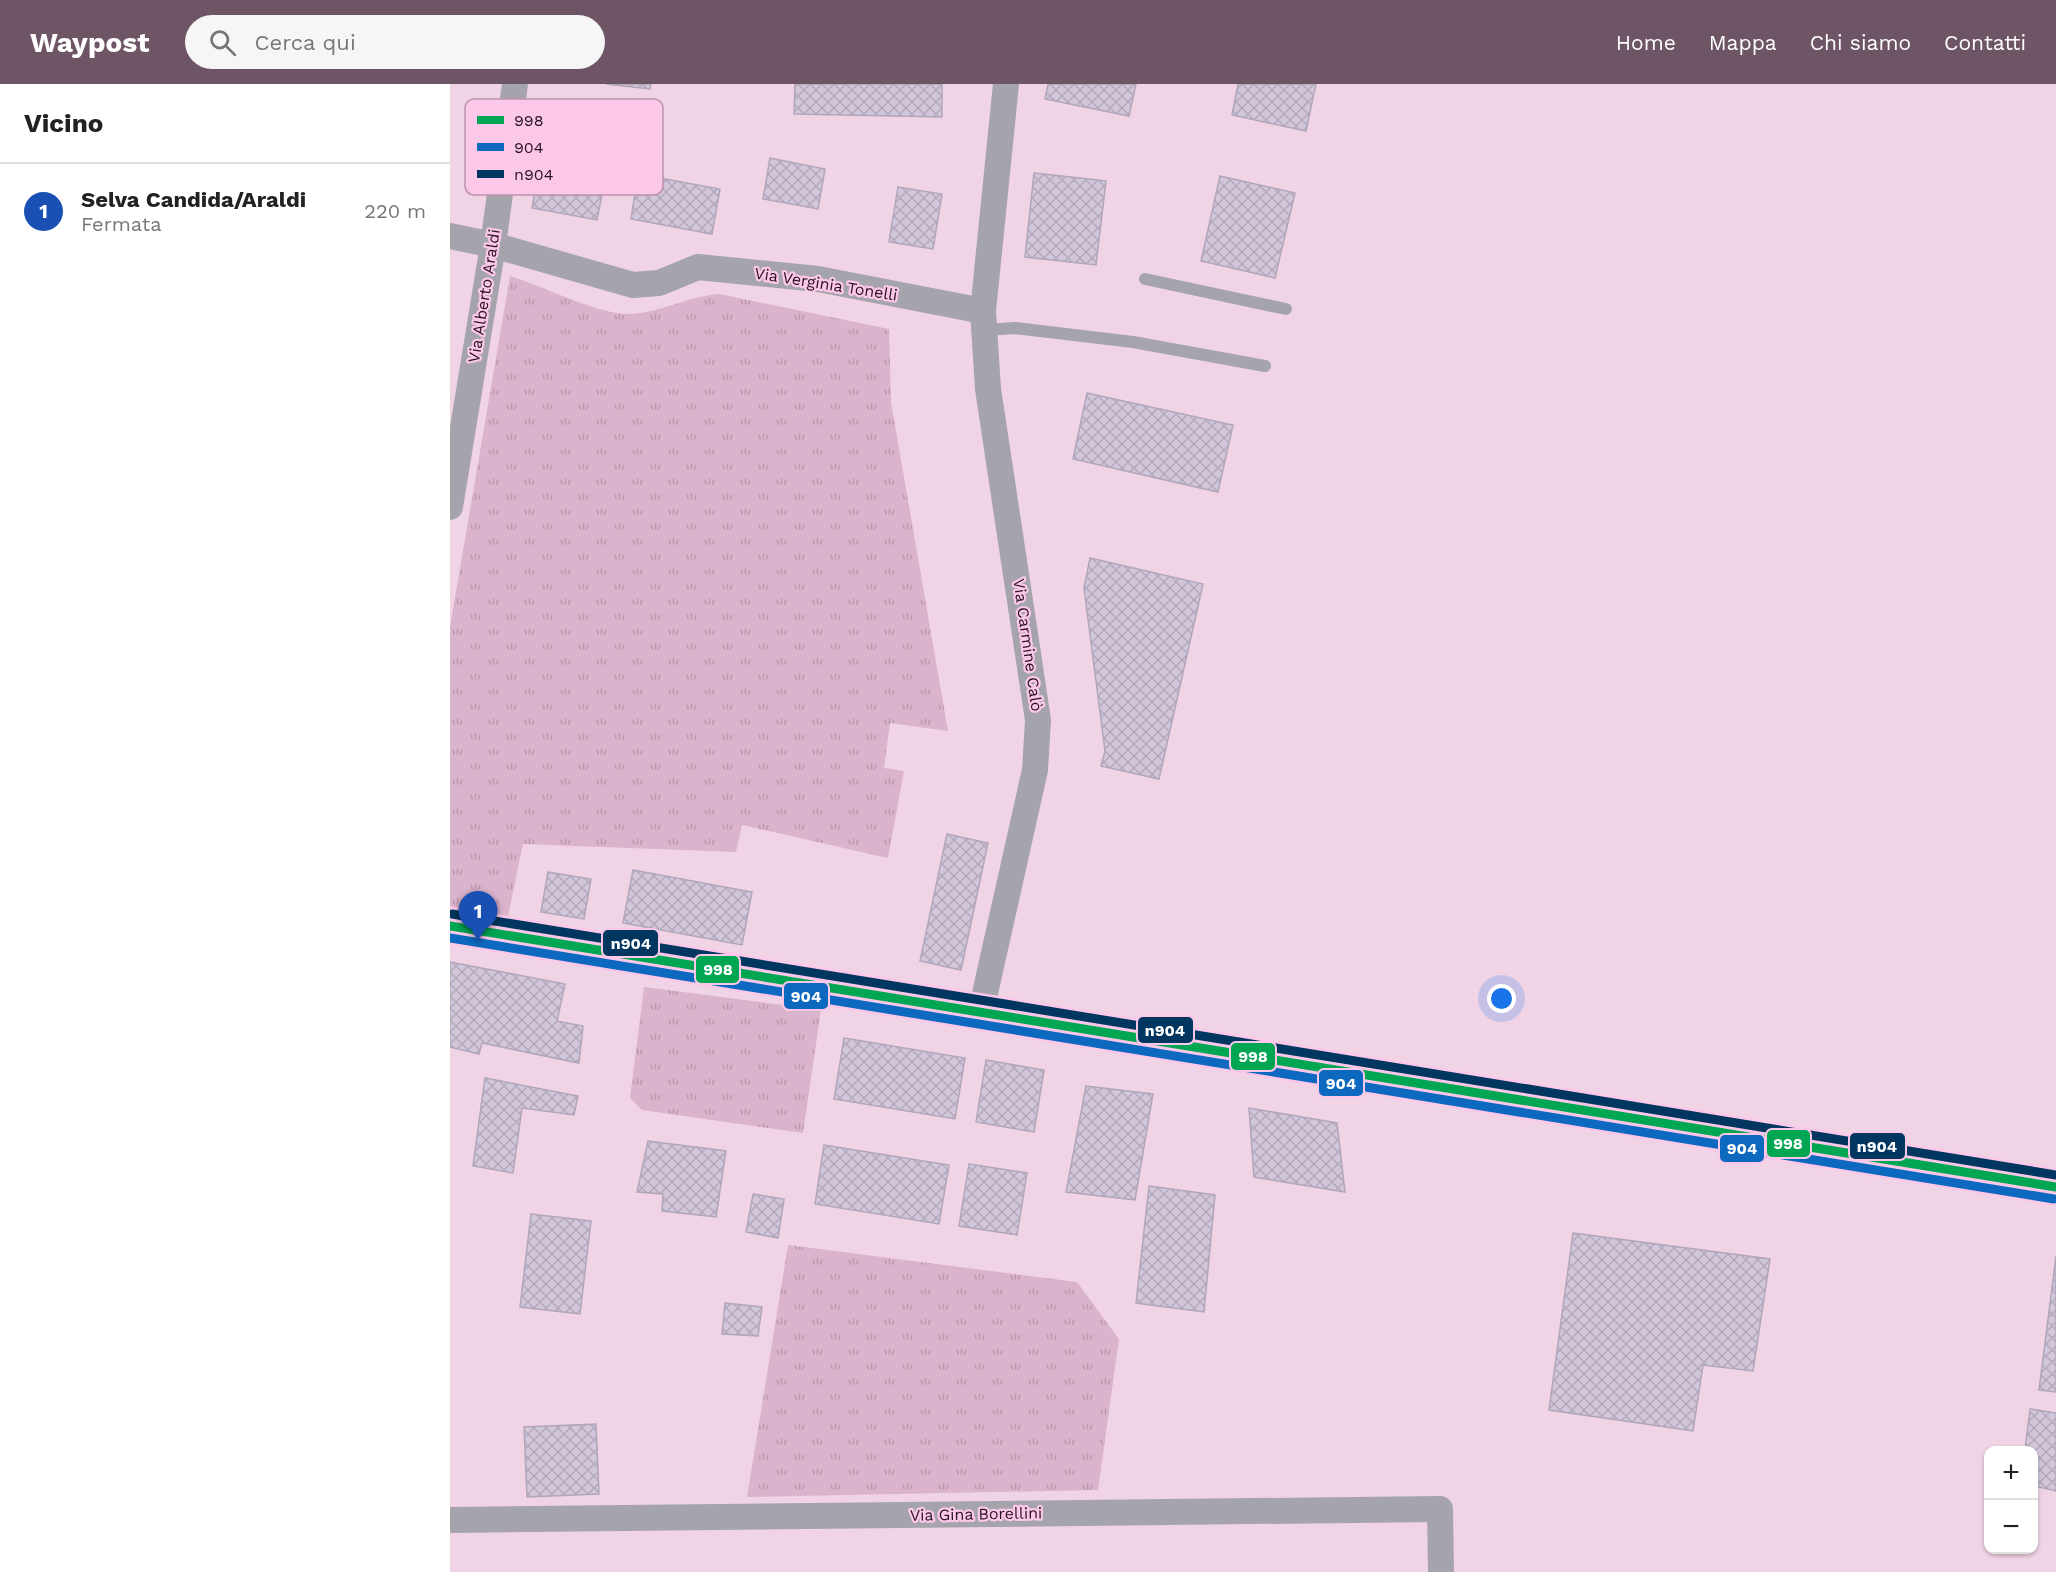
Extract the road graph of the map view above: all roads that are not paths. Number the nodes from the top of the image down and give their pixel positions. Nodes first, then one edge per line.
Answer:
1 (515, 84) edge
2 (1006, 84) edge
3 (513, 99) edge
4 (500, 195) edge
5 (450, 237) edge
6 (493, 245) junction
7 (1145, 279) dead end
8 (1286, 309) dead end
9 (983, 320) junction
10 (1265, 366) dead end
11 (450, 507) edge
12 (450, 926) edge
13 (981, 1011) junction
14 (2056, 1187) edge
15 (450, 1520) edge
16 (1441, 1572) edge

1 - 3 street, Via Alberto Araldi
2 - 9 street
4 - 6 street, Via Alberto Araldi
5 - 6 street, Via Verginia Tonelli
6 - 9 street, Via Verginia Tonelli
6 - 11 street, Via Alberto Araldi
7 - 8 lane
9 - 10 lane
9 - 13 street, Via Carmine Calò
12 - 13 street
13 - 14 street
15 - 16 street, Via Gina Borellini

